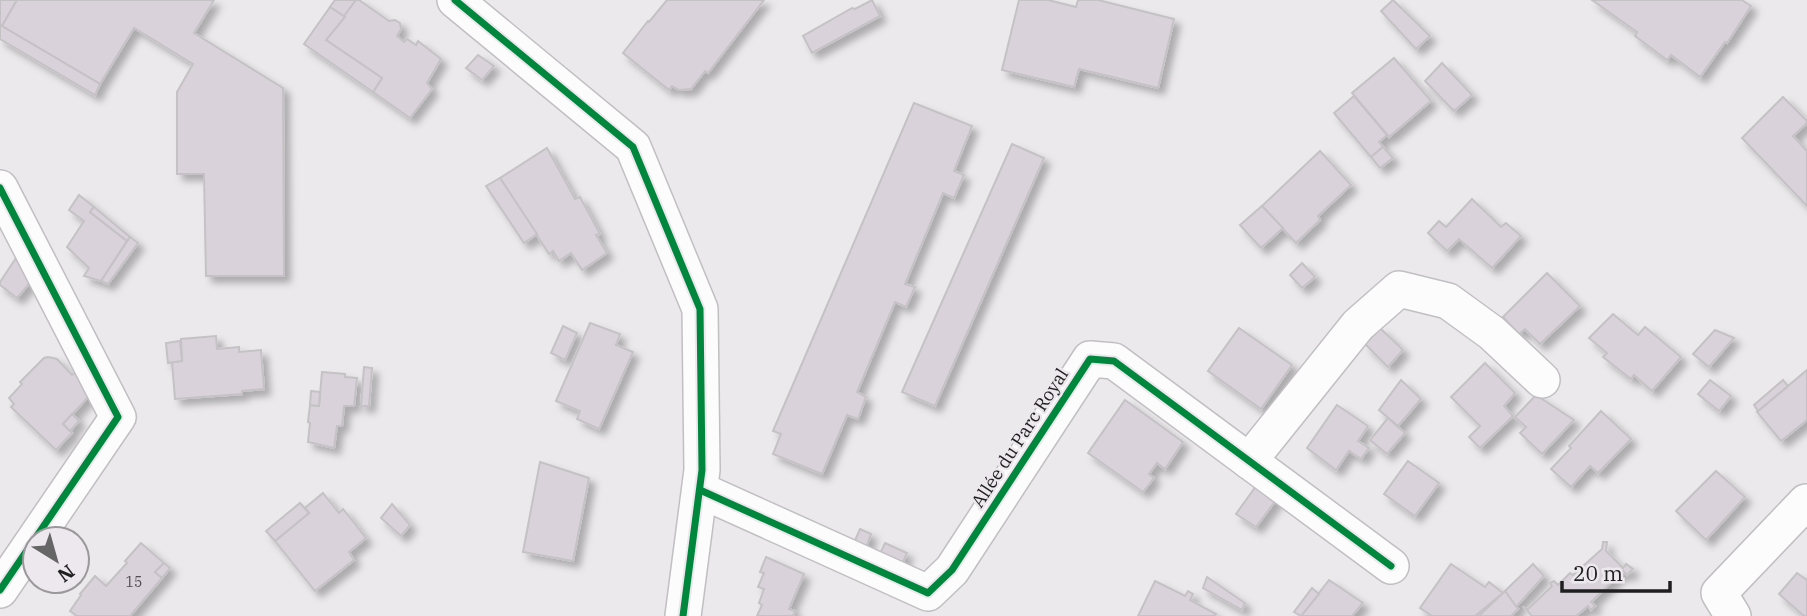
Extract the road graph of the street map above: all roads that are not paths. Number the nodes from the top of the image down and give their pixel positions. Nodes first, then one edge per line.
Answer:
1 (455, 0) edge
2 (0, 188) edge
3 (1542, 380) dead end
4 (1249, 461) junction
5 (700, 490) junction
6 (1806, 502) edge
7 (1391, 566) dead end
8 (0, 590) edge
9 (683, 616) edge
10 (1733, 616) edge

1 - 5 street
2 - 8 street
3 - 4 street
4 - 5 street, Allée du Parc Royal
4 - 7 street, Allée du Parc Royal
5 - 9 street
6 - 10 street

